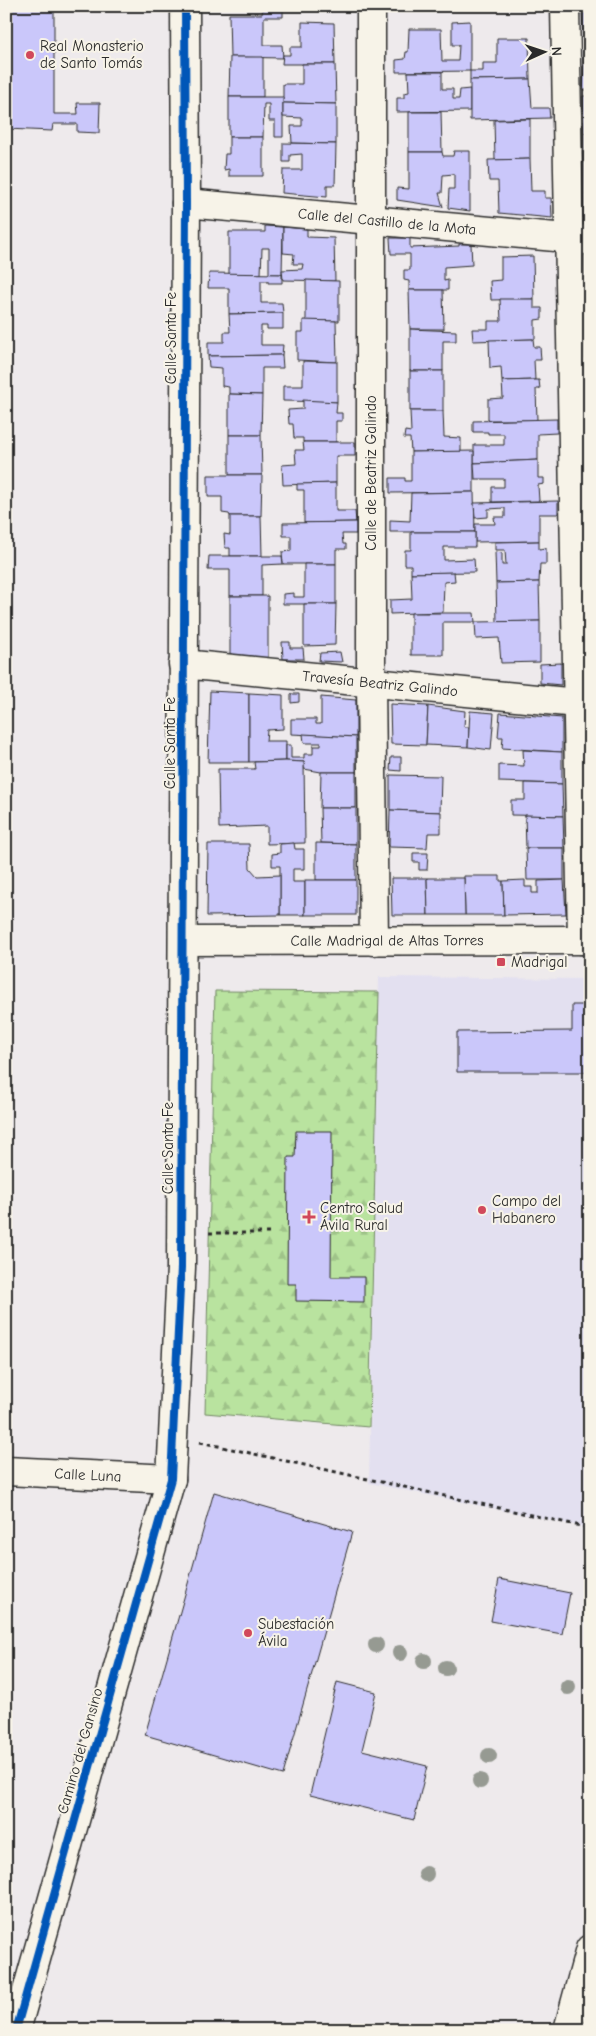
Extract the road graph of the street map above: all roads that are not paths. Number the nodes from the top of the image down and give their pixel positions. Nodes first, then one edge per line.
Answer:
1 (184, 6) edge
2 (371, 6) edge
3 (565, 6) edge
4 (186, 203) junction
5 (371, 220) junction
6 (580, 239) edge
7 (183, 664) junction
8 (371, 682) junction
9 (577, 703) junction
10 (586, 940) edge
11 (183, 941) junction
12 (374, 941) junction
13 (6, 1471) edge
14 (171, 1479) junction
15 (590, 1949) edge
16 (16, 2030) edge
17 (568, 2030) edge

1 - 4 street, Calle Santa Fe
2 - 5 street, Calle de Beatriz Galindo
3 - 6 street
4 - 5 street, Calle del Castillo de la Mota
4 - 7 street, Calle Santa Fe
5 - 6 street, Calle del Castillo de la Mota
5 - 8 street, Calle de Beatriz Galindo
6 - 9 street
7 - 8 street, Travesía Beatriz Galindo
7 - 11 street, Calle Santa Fe
8 - 9 street, Travesía Beatriz Galindo
8 - 12 street, Calle de Beatriz Galindo
9 - 10 street
10 - 12 street, Calle Madrigal de Altas Torres
11 - 12 street, Calle Madrigal de Altas Torres
11 - 14 street, Calle Santa Fe
13 - 14 street, Calle Luna
14 - 16 street, Camino del Gansino
15 - 17 street

